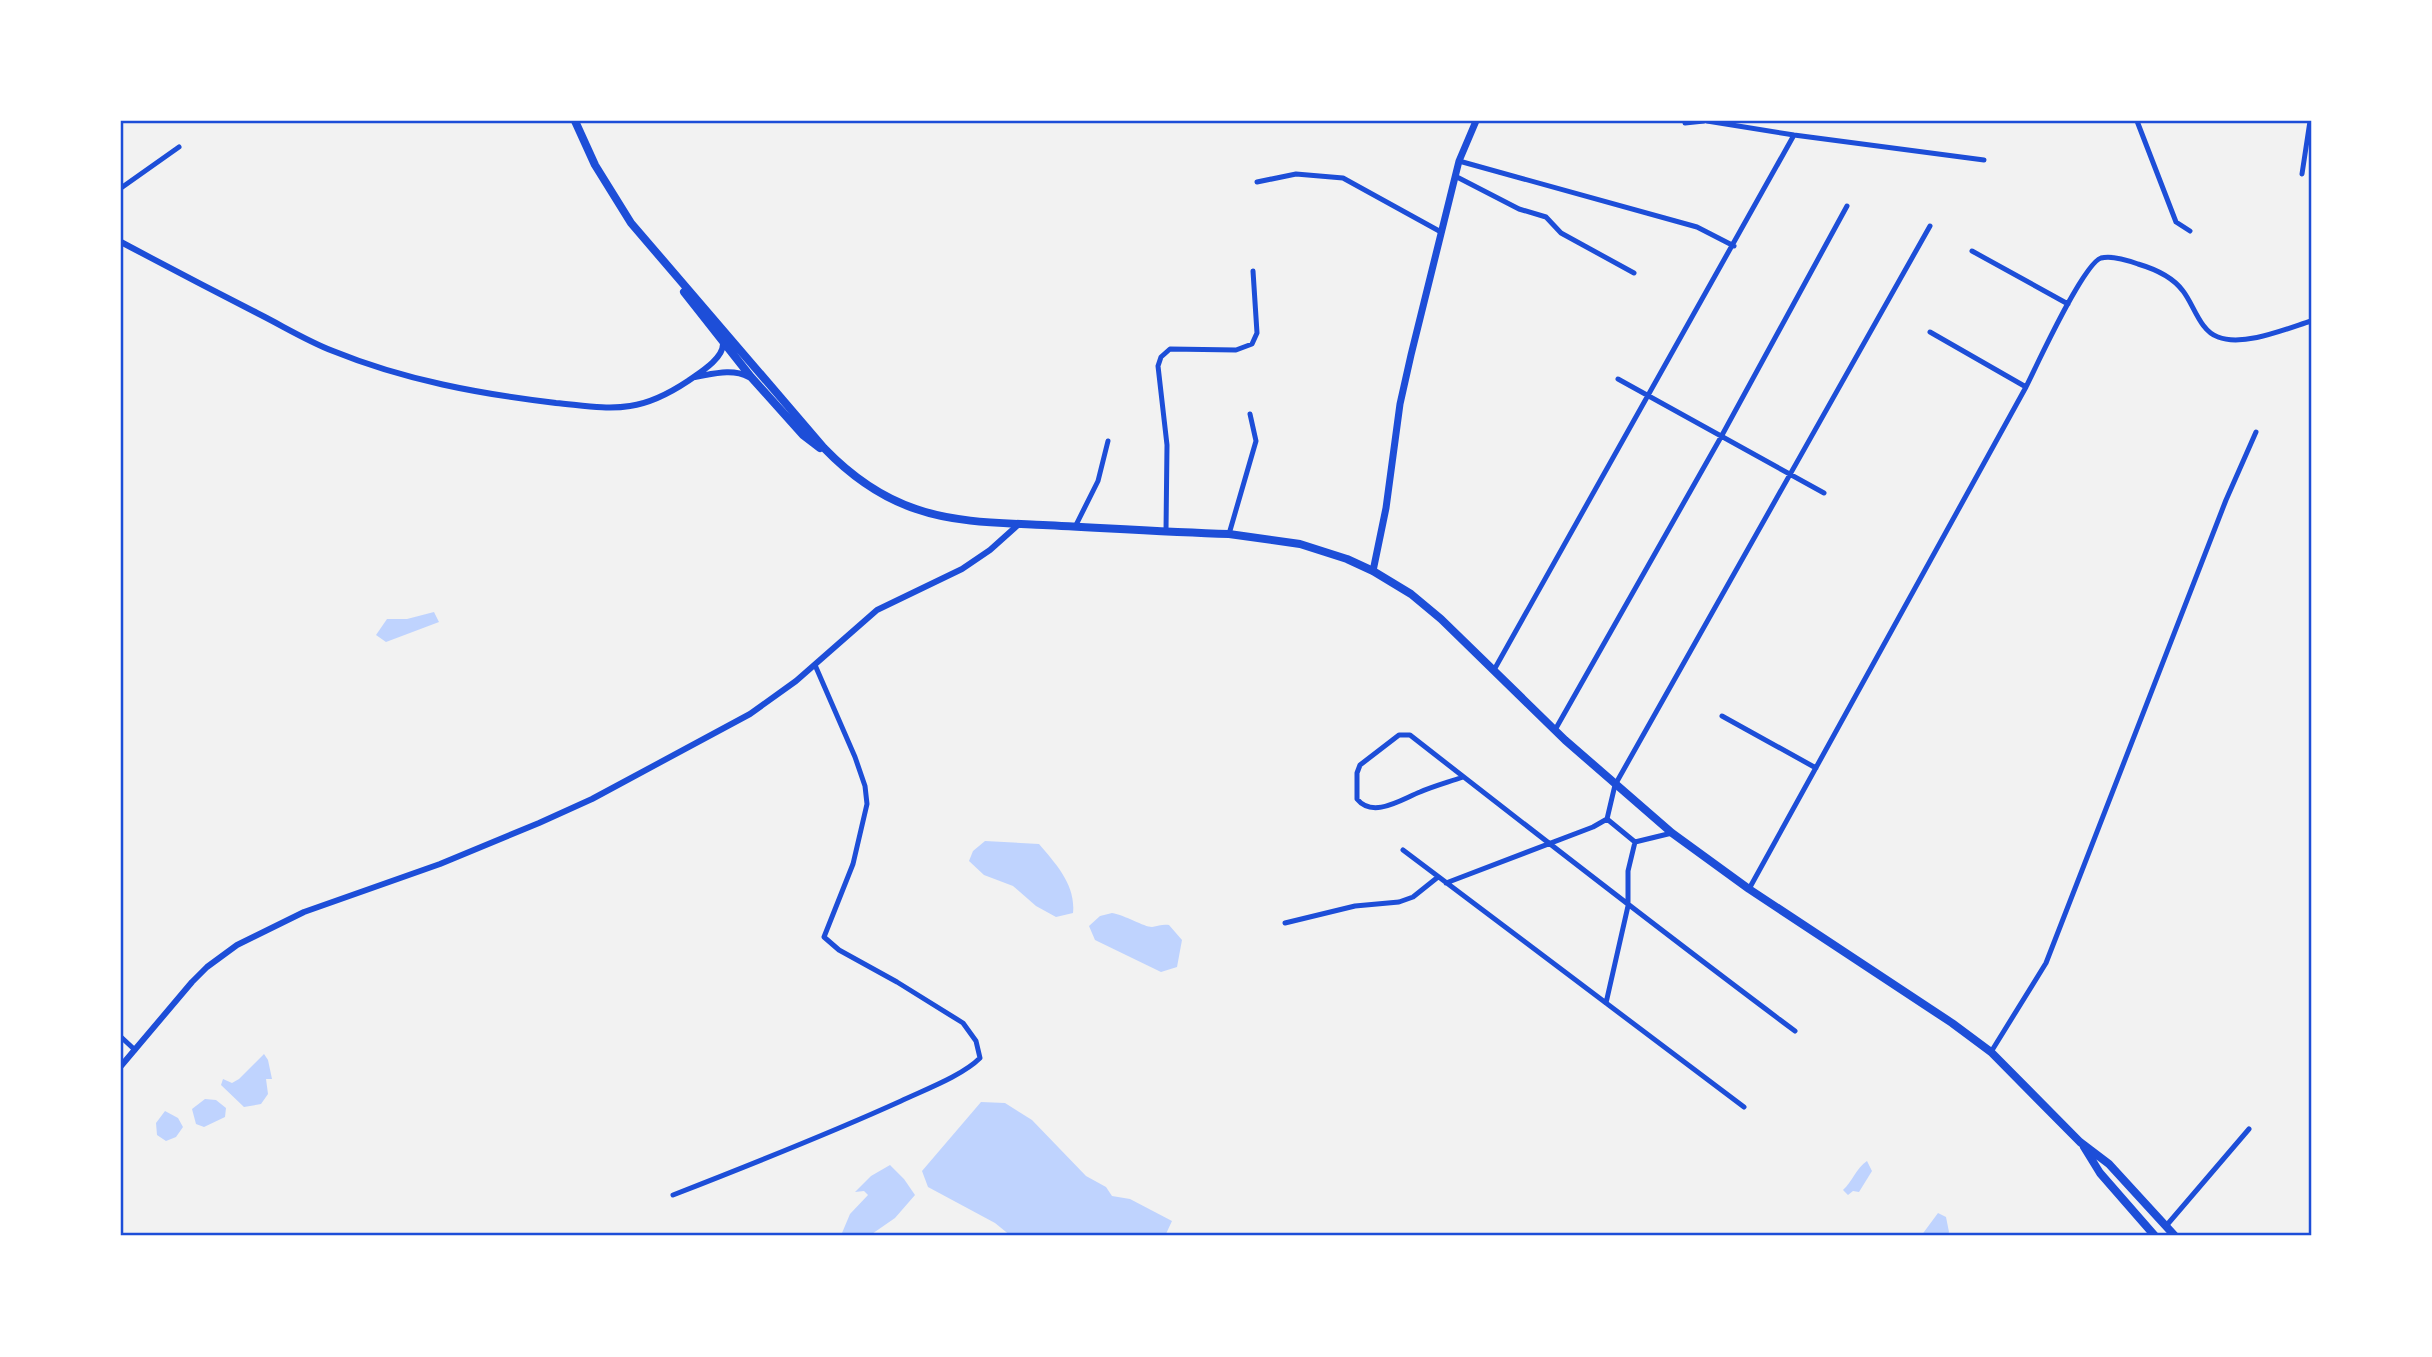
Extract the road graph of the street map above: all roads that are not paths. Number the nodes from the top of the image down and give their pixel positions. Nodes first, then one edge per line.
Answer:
1 (575, 121) edge
2 (1476, 121) edge
3 (1706, 121) edge
4 (2137, 121) edge
5 (2309, 121) edge
6 (1685, 123) dead end
7 (1794, 135) junction
8 (179, 147) dead end
9 (1983, 160) dead end
10 (1459, 161) junction
11 (2302, 174) dead end
12 (1455, 176) junction
13 (1258, 182) dead end
14 (121, 188) edge
15 (1847, 206) dead end
16 (1930, 226) dead end
17 (2190, 231) dead end
18 (1441, 233) junction
19 (121, 242) edge
20 (1734, 246) junction
21 (1972, 251) dead end
22 (663, 260) junction
23 (1253, 271) dead end
24 (1634, 273) dead end
25 (2068, 304) junction
26 (2311, 321) edge
27 (1930, 332) dead end
28 (723, 344) junction
29 (734, 350) junction
30 (745, 364) junction
31 (693, 377) junction
32 (752, 378) junction
33 (1618, 379) dead end
34 (2026, 387) junction
35 (1649, 396) junction
36 (1250, 414) dead end
37 (2256, 432) dead end
38 (1721, 437) junction
39 (1108, 441) dead end
40 (841, 465) junction
41 (1790, 474) junction
42 (1824, 493) dead end
43 (1019, 524) junction
44 (1075, 527) junction
45 (1166, 531) junction
46 (1229, 534) junction
47 (1373, 571) junction
48 (815, 665) junction
49 (1493, 670) junction
50 (1722, 716) dead end
51 (1555, 730) junction
52 (1815, 768) junction
53 (1463, 777) junction
54 (1615, 785) junction
55 (1607, 819) junction
56 (1672, 833) junction
57 (1634, 842) junction
58 (1549, 844) junction
59 (1403, 850) dead end
60 (1438, 877) junction
61 (1446, 883) junction
62 (1749, 890) junction
63 (1628, 906) junction
64 (1285, 923) dead end
65 (1606, 1003) junction
66 (1795, 1031) dead end
67 (121, 1037) edge
68 (135, 1050) junction
69 (1990, 1052) junction
70 (121, 1066) edge
71 (1744, 1107) dead end
72 (2249, 1129) dead end
73 (2080, 1142) junction
74 (673, 1195) dead end
75 (2166, 1226) junction
76 (2155, 1236) edge
77 (2175, 1236) edge

1 - 22 main road
2 - 10 main road
3 - 6 street
3 - 7 street
4 - 17 street
5 - 11 street
7 - 9 street
7 - 20 street
8 - 14 street
10 - 12 main road
10 - 20 street
12 - 18 main road
12 - 24 street
13 - 18 street
15 - 38 street
16 - 41 street
18 - 47 main road
19 - 31 street
20 - 35 street
21 - 25 street
22 - 28 main road
22 - 29 main road
23 - 45 street
25 - 26 street
25 - 34 street
27 - 34 street
28 - 29 main road
28 - 31 street
29 - 30 main road
30 - 32 main road
30 - 40 main road
31 - 32 street
32 - 40 main road
33 - 35 street
34 - 52 street
35 - 38 street
35 - 49 street
36 - 46 street
37 - 69 street
38 - 41 street
38 - 51 street
39 - 44 street
40 - 43 main road
41 - 42 street
41 - 54 street
43 - 44 main road
43 - 48 street
44 - 45 main road
45 - 46 main road
46 - 47 main road
47 - 49 main road
48 - 68 street
48 - 74 street
49 - 51 main road
50 - 52 street
51 - 54 main road
52 - 62 street
53 - 53 street
53 - 58 street
54 - 55 street
54 - 56 main road
55 - 57 street
55 - 58 street
56 - 57 street
56 - 62 main road
57 - 63 street
58 - 61 street
58 - 63 street
59 - 60 street
60 - 61 street
60 - 64 street
61 - 65 street
62 - 69 main road
63 - 65 street
63 - 66 street
65 - 71 street
67 - 68 street
68 - 70 street
69 - 73 main road
72 - 75 street
73 - 75 main road
73 - 76 main road
75 - 77 main road

